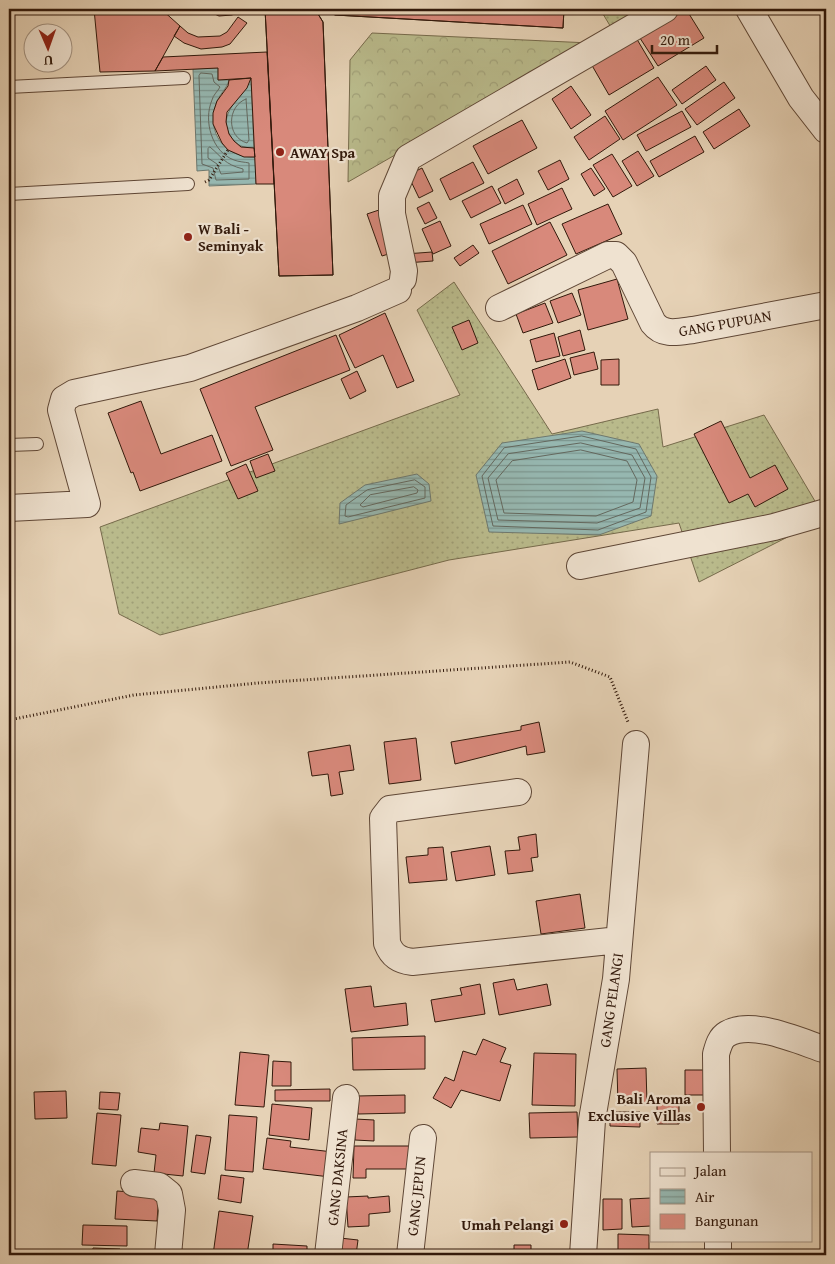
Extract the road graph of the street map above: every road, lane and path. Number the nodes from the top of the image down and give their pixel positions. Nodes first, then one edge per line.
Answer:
1 (665, 9) edge
2 (749, 9) edge
3 (184, 78) dead end
4 (9, 87) edge
5 (826, 130) edge
6 (228, 150) dead end
7 (209, 180) dead end
8 (188, 184) dead end
9 (9, 194) edge
10 (826, 305) edge
11 (499, 308) dead end
12 (37, 444) dead end
13 (9, 445) edge
14 (9, 508) edge
15 (826, 512) edge
16 (580, 566) dead end
17 (9, 720) edge
18 (636, 744) joint
19 (518, 792) dead end
20 (619, 940) junction
21 (826, 1050) edge
22 (346, 1098) dead end
23 (423, 1138) dead end
24 (716, 1152) edge
25 (134, 1183) dead end
26 (718, 1242) edge
27 (168, 1255) edge
28 (328, 1255) edge
29 (410, 1255) edge
30 (583, 1255) edge
31 (718, 1255) edge

1 - 14 street
2 - 5 street
3 - 4 lane
6 - 7 path
8 - 9 lane
10 - 11 street, GANG PUPUAN
12 - 13 lane
15 - 16 street
17 - 18 path
18 - 20 street, GANG PELANGI
19 - 20 street
20 - 30 street, GANG PELANGI
21 - 24 street
22 - 28 street, GANG DAKSINA
23 - 29 street, GANG JEPUN
25 - 27 street
26 - 31 street

